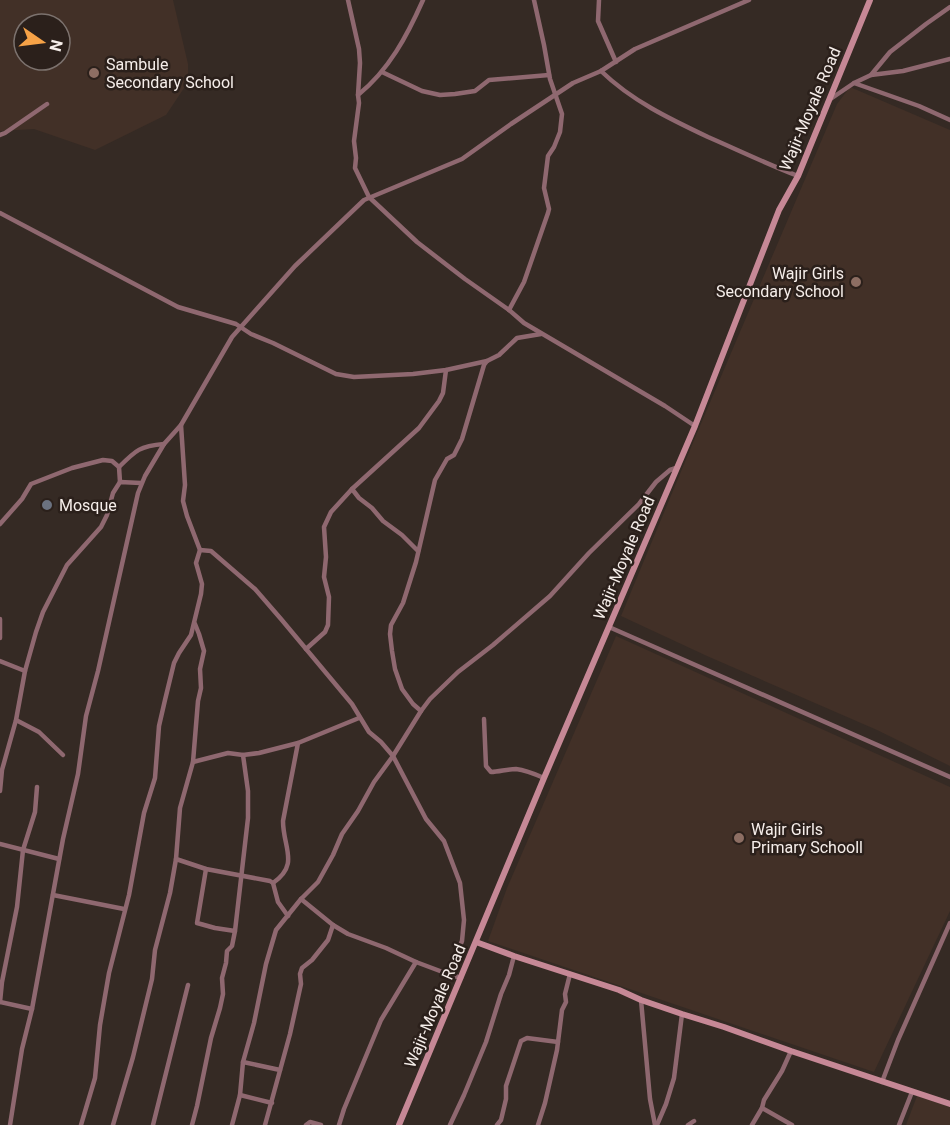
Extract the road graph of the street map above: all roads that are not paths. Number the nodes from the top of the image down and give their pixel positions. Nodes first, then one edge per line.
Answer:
1 (348, 0) edge
2 (423, 0) edge
3 (534, 0) edge
4 (599, 0) edge
5 (749, 0) edge
6 (870, 0) edge
7 (950, 7) edge
8 (950, 59) edge
9 (616, 62) junction
10 (602, 71) junction
11 (382, 72) junction
12 (549, 75) junction
13 (871, 75) junction
14 (854, 83) junction
15 (556, 94) junction
16 (358, 95) junction
17 (830, 100) junction
18 (47, 105) dead end
19 (950, 120) edge
20 (0, 135) edge
21 (798, 176) junction
22 (369, 197) junction
23 (0, 213) edge
24 (509, 310) junction
25 (241, 328) junction
26 (541, 334) junction
27 (487, 361) junction
28 (446, 370) junction
29 (181, 425) junction
30 (694, 426) junction
31 (164, 444) junction
32 (119, 466) junction
33 (676, 468) junction
34 (120, 482) junction
35 (141, 483) junction
36 (352, 489) junction
37 (0, 524) edge
38 (200, 550) junction
39 (418, 550) junction
40 (0, 620) edge
41 (194, 623) junction
42 (609, 627) junction
43 (0, 638) edge
44 (306, 649) junction
45 (0, 661) edge
46 (26, 671) junction
47 (421, 711) junction
48 (359, 718) junction
49 (484, 719) dead end
50 (16, 720) junction
51 (298, 743) junction
52 (63, 755) dead end
53 (243, 755) junction
54 (393, 756) junction
55 (193, 762) junction
56 (950, 777) edge
57 (544, 778) junction
58 (37, 787) dead end
59 (0, 790) edge
60 (0, 844) edge
61 (23, 850) junction
62 (60, 859) junction
63 (176, 859) junction
64 (206, 869) junction
65 (242, 876) junction
66 (273, 883) junction
67 (53, 895) junction
68 (301, 899) junction
69 (124, 909) junction
70 (288, 916) junction
71 (950, 923) edge
72 (333, 925) junction
73 (235, 931) junction
74 (476, 942) junction
75 (513, 956) junction
76 (416, 962) junction
77 (448, 974) junction
78 (570, 974) junction
79 (461, 978) junction
80 (188, 985) dead end
81 (641, 1000) junction
82 (0, 1002) edge
83 (32, 1009) junction
84 (682, 1014) junction
85 (558, 1042) junction
86 (791, 1051) junction
87 (243, 1062) junction
88 (280, 1070) junction
89 (882, 1082) junction
90 (912, 1092) junction
91 (240, 1095) junction
92 (272, 1103) junction
93 (950, 1104) edge
94 (762, 1108) junction
95 (694, 1121) dead end
96 (10, 1125) edge
97 (81, 1125) edge
98 (113, 1125) edge
99 (153, 1125) edge
100 (192, 1125) edge
101 (232, 1125) edge
102 (265, 1125) edge
103 (306, 1125) edge
104 (321, 1125) edge
105 (339, 1125) edge
106 (399, 1125) edge
107 (450, 1125) edge
108 (497, 1125) edge
109 (538, 1125) edge
110 (656, 1125) edge
111 (688, 1125) edge
112 (752, 1125) edge
113 (792, 1125) edge
114 (899, 1125) edge

1 - 16 street
2 - 11 street
3 - 12 street
4 - 9 street
5 - 9 street
6 - 17 main road, Wajir-Moyale Road
7 - 13 street
8 - 13 street
9 - 10 street
10 - 15 street
10 - 21 street
11 - 12 street
11 - 16 street
12 - 15 street
13 - 14 street
14 - 17 street
14 - 19 street
15 - 22 street
15 - 24 street
16 - 22 street
17 - 21 main road, Wajir-Moyale Road
18 - 20 street
21 - 30 main road, Wajir-Moyale Road
22 - 24 street
22 - 25 street
23 - 25 street
24 - 26 street
25 - 28 street
25 - 29 street
26 - 27 street
26 - 30 street
27 - 28 street
27 - 39 street
28 - 36 street
29 - 31 street
29 - 38 street
30 - 33 main road, Wajir-Moyale Road
31 - 32 street
31 - 35 street
32 - 34 street
32 - 37 street
33 - 42 main road, Wajir-Moyale Road
33 - 47 street
34 - 35 street
34 - 46 street
35 - 62 street
36 - 39 street
36 - 44 street
38 - 41 street
38 - 44 street
39 - 47 street
40 - 43 street
41 - 55 street
41 - 69 street
42 - 56 street
42 - 57 main road, Wajir-Moyale Road
44 - 48 street
45 - 46 street
46 - 50 street
47 - 54 street
48 - 51 street
48 - 54 street
49 - 57 street
50 - 52 street
50 - 59 street
51 - 53 street
51 - 66 street
53 - 55 street
53 - 65 street
54 - 68 street
54 - 77 street
55 - 63 street
57 - 74 main road, Wajir-Moyale Road
58 - 61 street
60 - 61 street
61 - 62 street
61 - 82 street
62 - 67 street
63 - 64 street
63 - 98 street
64 - 65 street
64 - 73 street
65 - 66 street
65 - 73 street
66 - 70 street
67 - 69 street
67 - 83 street
68 - 70 street
68 - 72 street
69 - 97 street
70 - 87 street
71 - 89 street
72 - 76 street
72 - 88 street
73 - 100 street
74 - 75 main road
74 - 79 main road, Wajir-Moyale Road
75 - 78 main road
75 - 107 street
76 - 77 street
76 - 105 street
77 - 79 street
78 - 81 main road
78 - 85 street
79 - 106 main road, Wajir-Moyale Road
80 - 99 street
81 - 84 main road
81 - 110 street
82 - 83 street
83 - 96 street
84 - 86 main road
84 - 110 street
85 - 108 street
85 - 109 street
86 - 89 main road
86 - 94 street
87 - 88 street
87 - 91 street
88 - 92 street
89 - 90 main road
90 - 93 main road
90 - 114 street
91 - 92 street
91 - 101 street
92 - 102 street
94 - 112 street
94 - 113 street
95 - 111 street
103 - 104 street

